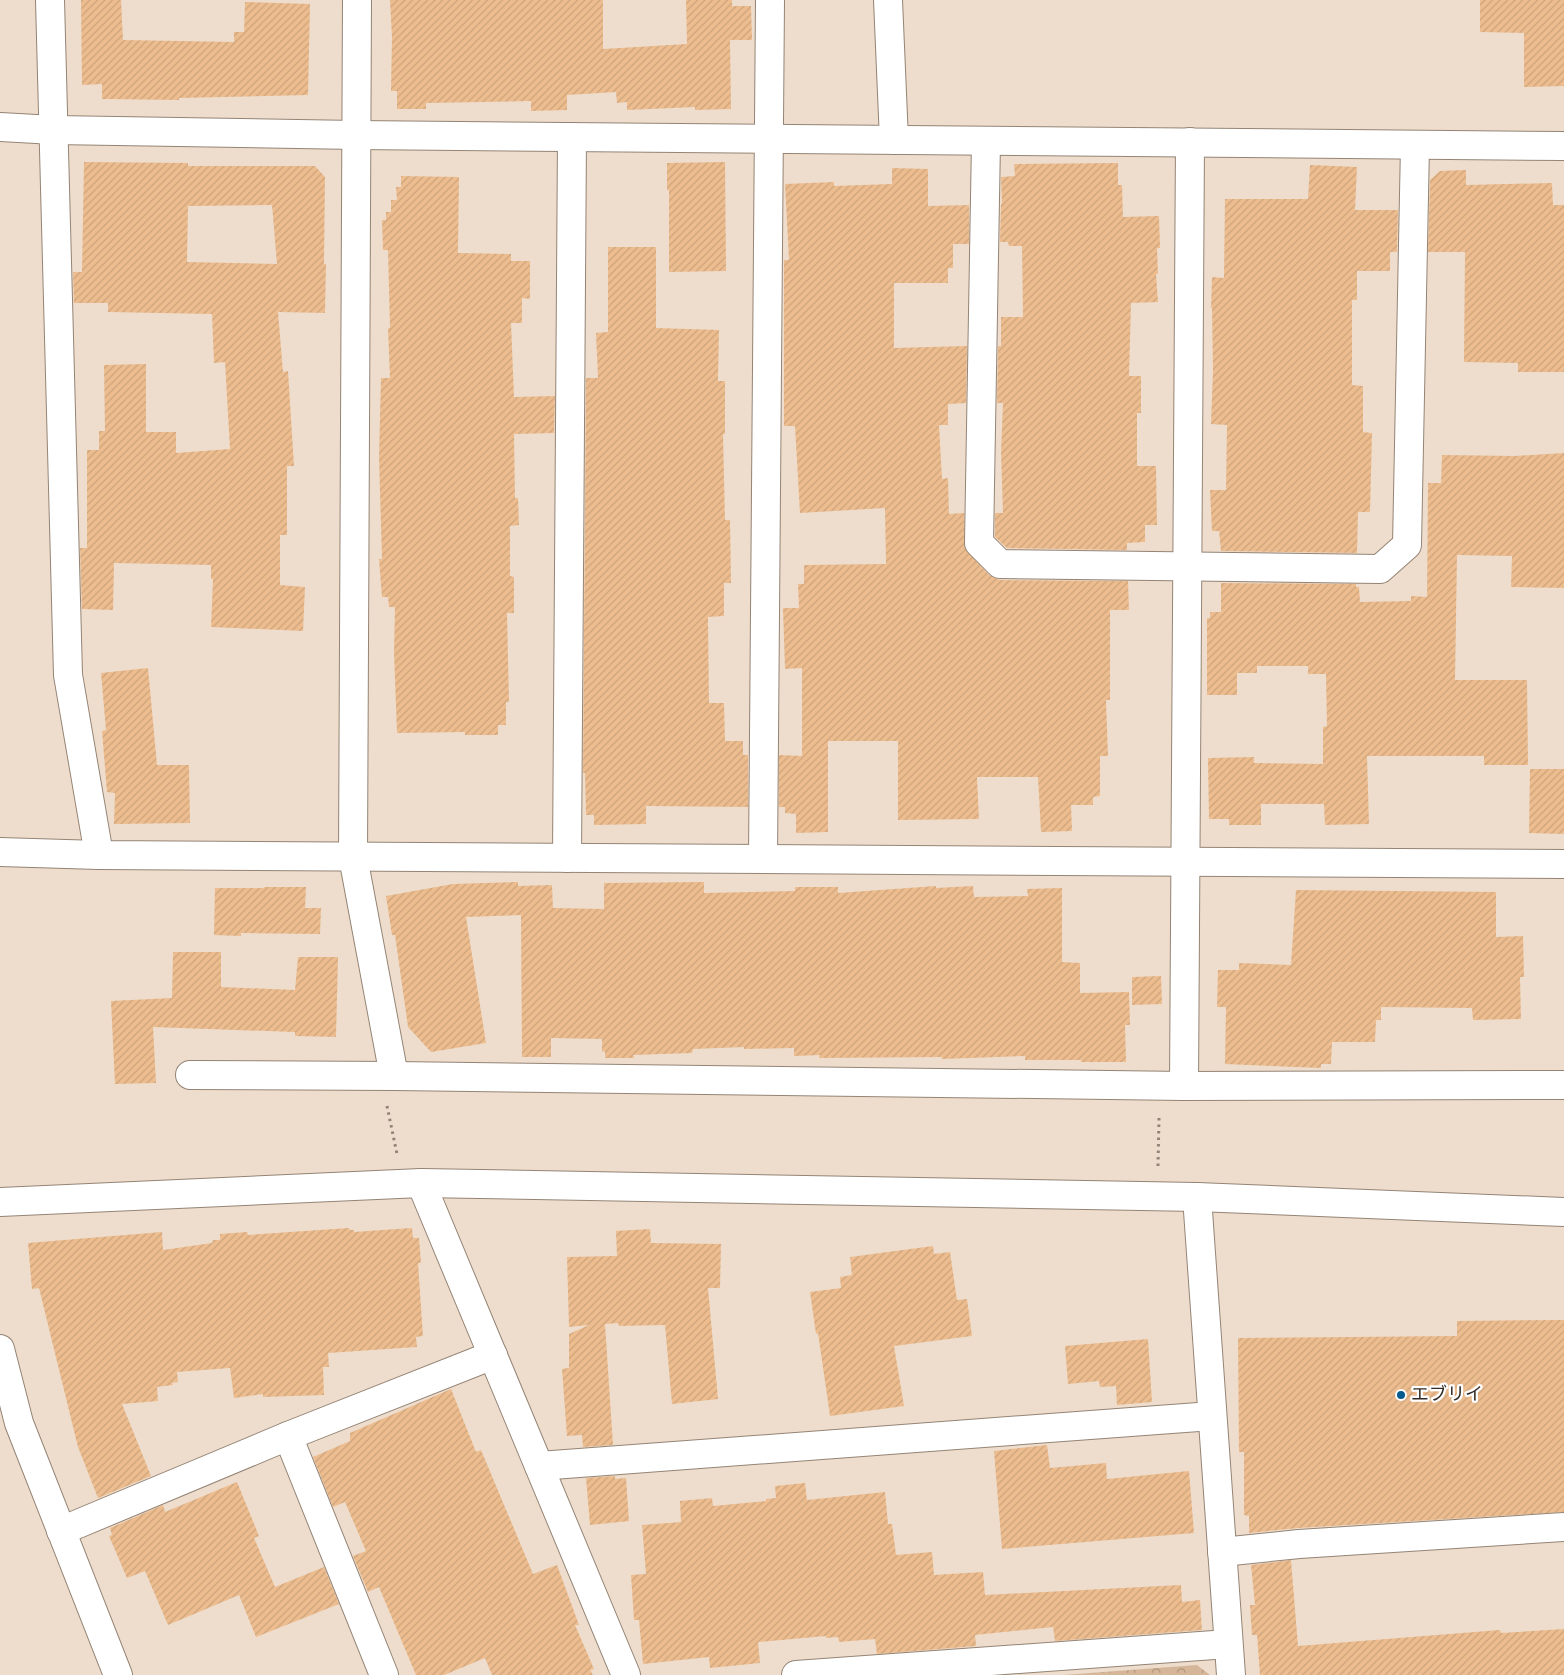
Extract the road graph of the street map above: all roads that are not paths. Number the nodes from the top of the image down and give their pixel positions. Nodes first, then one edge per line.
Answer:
1 (50, 0) edge
2 (357, 0) edge
3 (770, 0) edge
4 (888, 0) edge
5 (0, 127) edge
6 (54, 130) junction
7 (356, 135) junction
8 (572, 137) junction
9 (769, 138) junction
10 (894, 140) junction
11 (986, 141) junction
12 (1190, 142) junction
13 (1415, 145) junction
14 (1564, 146) edge
15 (1187, 566) junction
16 (0, 852) edge
17 (98, 855) junction
18 (353, 856) junction
19 (567, 858) junction
20 (762, 859) junction
21 (1185, 862) junction
22 (1564, 864) edge
23 (190, 1075) dead end
24 (387, 1076) junction
25 (1564, 1085) edge
26 (1172, 1086) junction
27 (412, 1183) junction
28 (1196, 1197) junction
29 (0, 1202) edge
30 (1564, 1212) edge
31 (0, 1349) edge
32 (493, 1355) junction
33 (1212, 1416) junction
34 (288, 1436) junction
35 (539, 1466) junction
36 (1564, 1527) edge
37 (62, 1531) junction
38 (1222, 1552) junction
39 (1228, 1644) junction
40 (118, 1675) edge
41 (384, 1675) edge
42 (626, 1675) edge
43 (796, 1675) edge
44 (1231, 1675) edge

1 - 6 street
2 - 7 street
3 - 9 street
4 - 10 street
5 - 6 street
6 - 7 street
6 - 17 street
7 - 8 street
7 - 18 street
8 - 9 street
8 - 19 street
9 - 10 street
9 - 20 street
10 - 11 street
11 - 12 street
11 - 15 street
12 - 13 street
12 - 15 street
13 - 14 street
13 - 15 street
15 - 21 street
16 - 17 street
17 - 18 street
18 - 19 street
18 - 24 street
19 - 20 street
20 - 21 street
21 - 22 street
21 - 26 street
23 - 24 street
24 - 26 street
25 - 26 street
27 - 28 street
27 - 29 street
27 - 32 street
28 - 30 street
28 - 33 street
31 - 37 street
32 - 34 street
32 - 35 street
33 - 35 street
33 - 38 street
34 - 37 street
34 - 41 street
35 - 42 street
36 - 38 street
37 - 40 street
38 - 39 street
39 - 43 street
39 - 44 street

